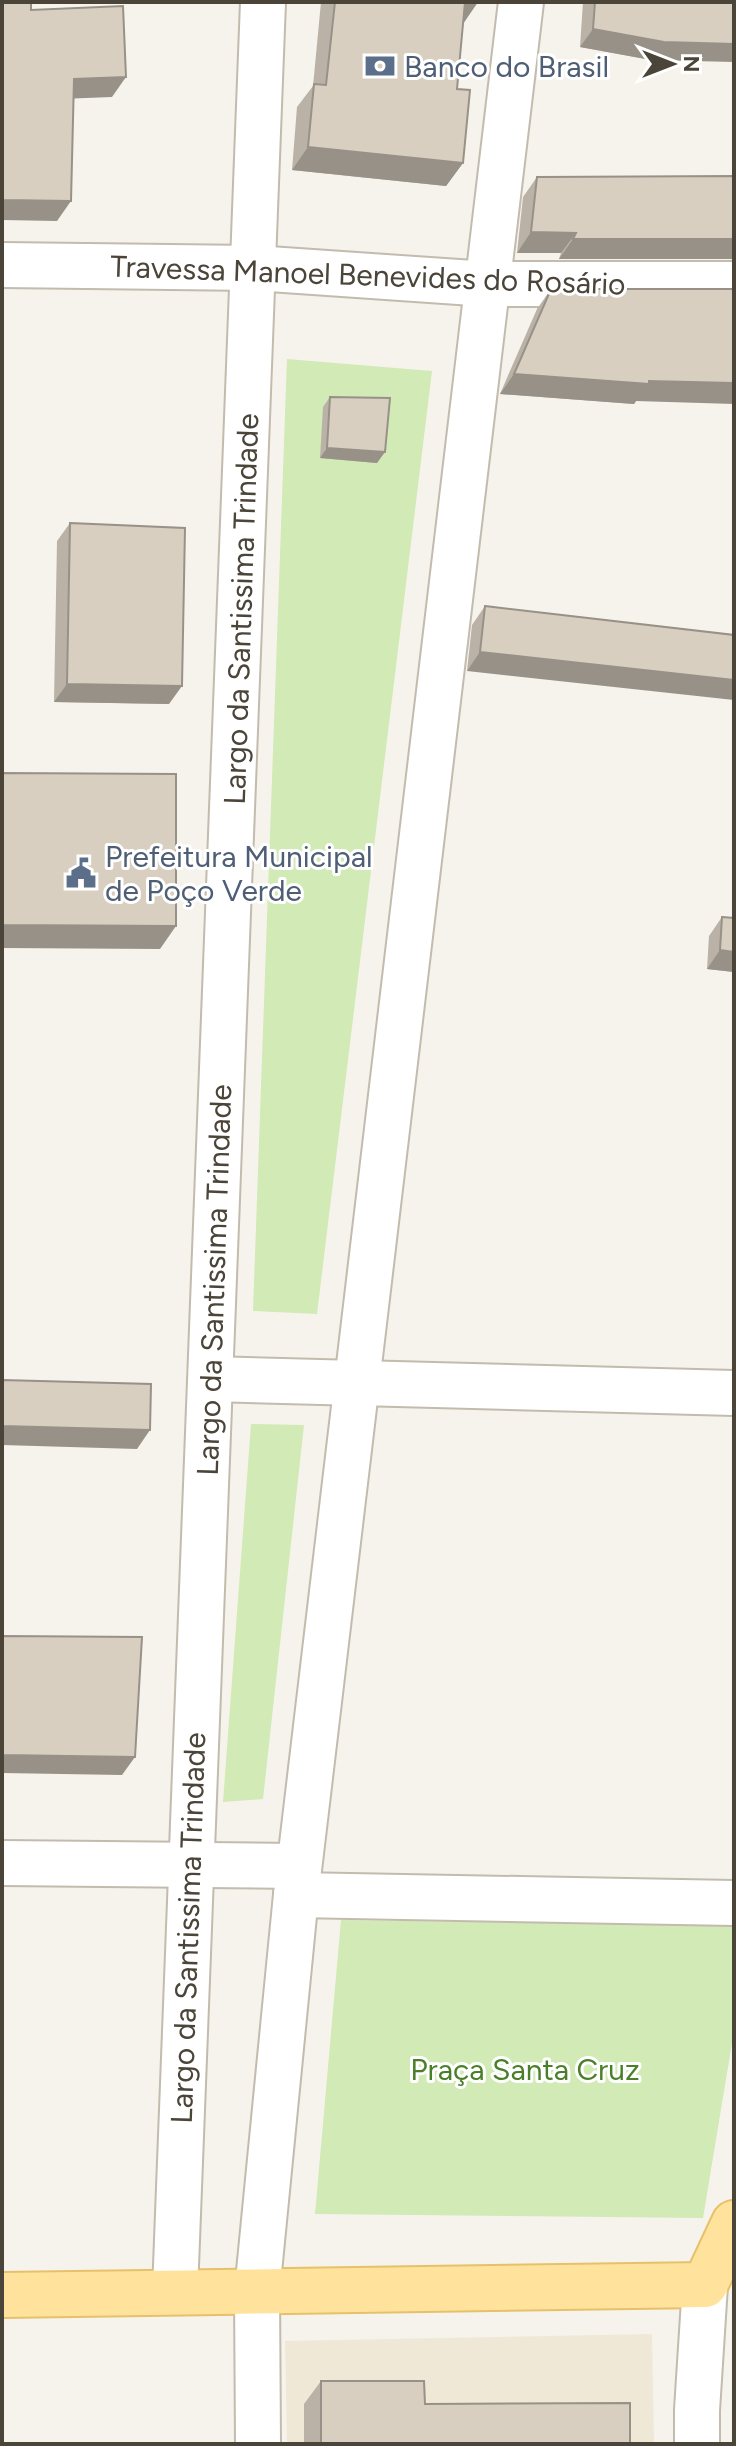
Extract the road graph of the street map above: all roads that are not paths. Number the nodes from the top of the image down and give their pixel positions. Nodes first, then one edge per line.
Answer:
1 (263, 2) edge
2 (521, 2) edge
3 (2, 265) edge
4 (254, 268) junction
5 (488, 284) junction
6 (734, 284) edge
7 (211, 1379) junction
8 (355, 1383) junction
9 (734, 1393) edge
10 (2, 1863) edge
11 (190, 1864) junction
12 (298, 1880) junction
13 (734, 1903) edge
14 (734, 2223) edge
15 (705, 2285) junction
16 (175, 2292) junction
17 (257, 2292) junction
18 (2, 2295) edge
19 (697, 2427) edge
20 (734, 2434) edge
21 (258, 2444) edge

1 - 4 street, Largo da Santissima Trindade
2 - 5 street
3 - 4 street, Travessa Manoel Benevides do Rosário
4 - 5 street, Travessa Manoel Benevides do Rosário
4 - 7 street, Largo da Santissima Trindade
5 - 6 street, Travessa Manoel Benevides do Rosário
5 - 8 street
7 - 8 street
7 - 11 street, Largo da Santissima Trindade
8 - 9 street
8 - 12 street
10 - 11 street
11 - 12 street
11 - 16 street, Largo da Santissima Trindade
12 - 13 street
12 - 17 street
14 - 15 main road
15 - 17 main road
15 - 19 street
16 - 17 main road
16 - 18 main road
17 - 21 street
19 - 20 street

